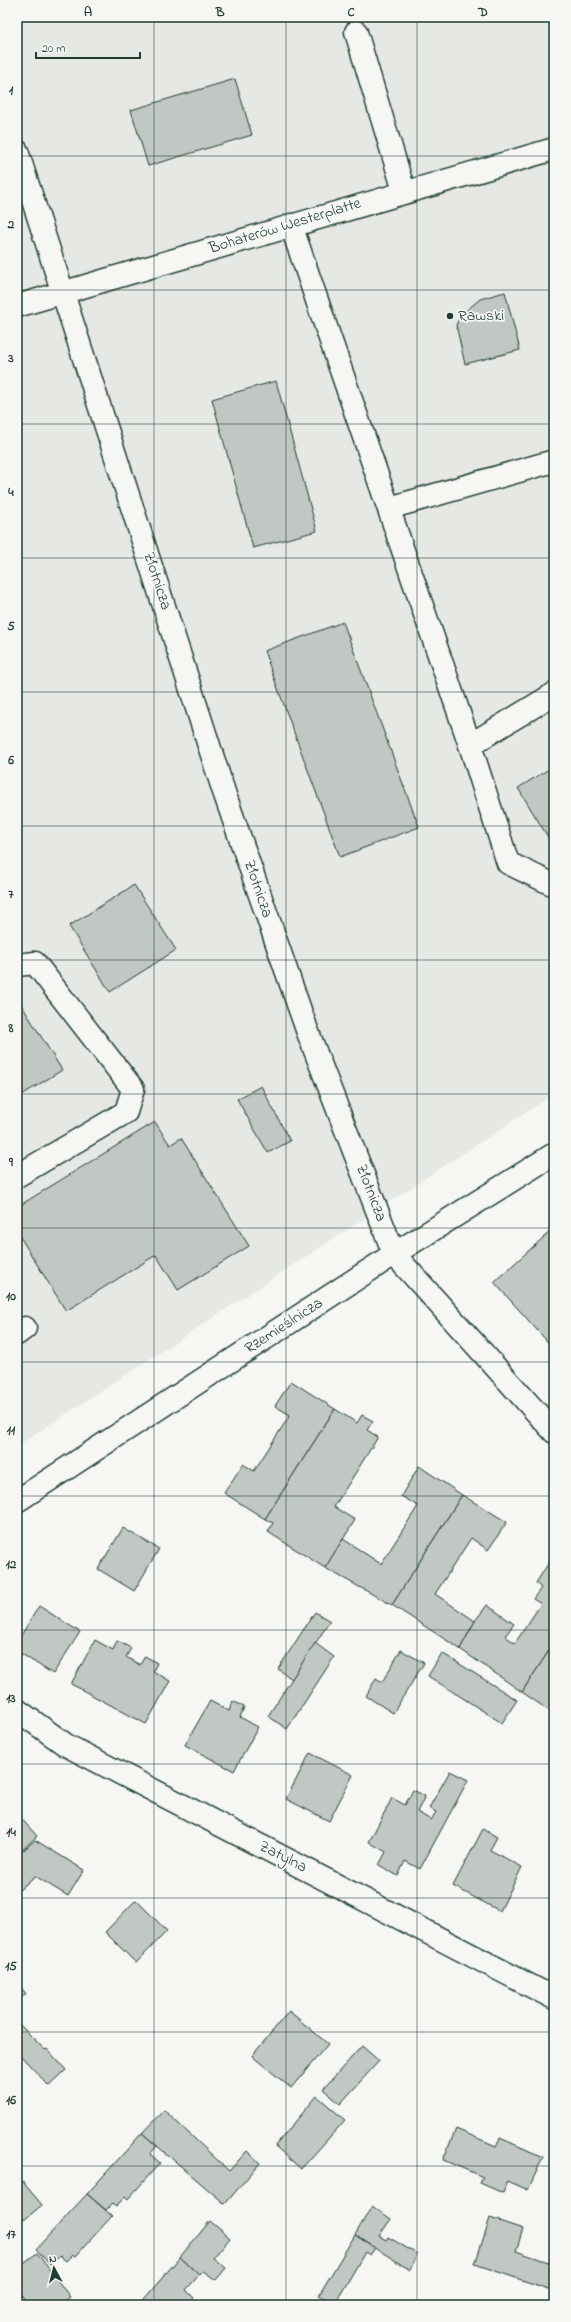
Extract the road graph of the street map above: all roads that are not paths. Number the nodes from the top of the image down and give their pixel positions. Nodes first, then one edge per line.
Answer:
1 (356, 32) dead end
2 (554, 149) edge
3 (17, 151) edge
4 (404, 191) junction
5 (291, 225) junction
6 (64, 292) junction
7 (17, 306) edge
8 (554, 461) edge
9 (389, 508) junction
10 (554, 694) edge
11 (470, 744) junction
12 (554, 885) edge
13 (17, 965) edge
14 (554, 1154) edge
15 (17, 1176) edge
16 (394, 1254) junction
17 (554, 1432) edge
18 (17, 1500) edge
19 (17, 1710) edge
20 (554, 1998) edge

1 - 4 street
2 - 4 street, Bohaterów Westerplatte
3 - 6 street, Złotnicza
4 - 5 street, Bohaterów Westerplatte
5 - 6 street, Bohaterów Westerplatte
5 - 9 street
6 - 7 street, Bohaterów Westerplatte
6 - 16 street, Złotnicza
8 - 9 street
9 - 11 street
10 - 11 street
11 - 12 street
13 - 15 street
14 - 16 street, Rzemieślnicza
16 - 17 street, Złotnicza
16 - 18 street, Rzemieślnicza
19 - 20 street, Zatylna

